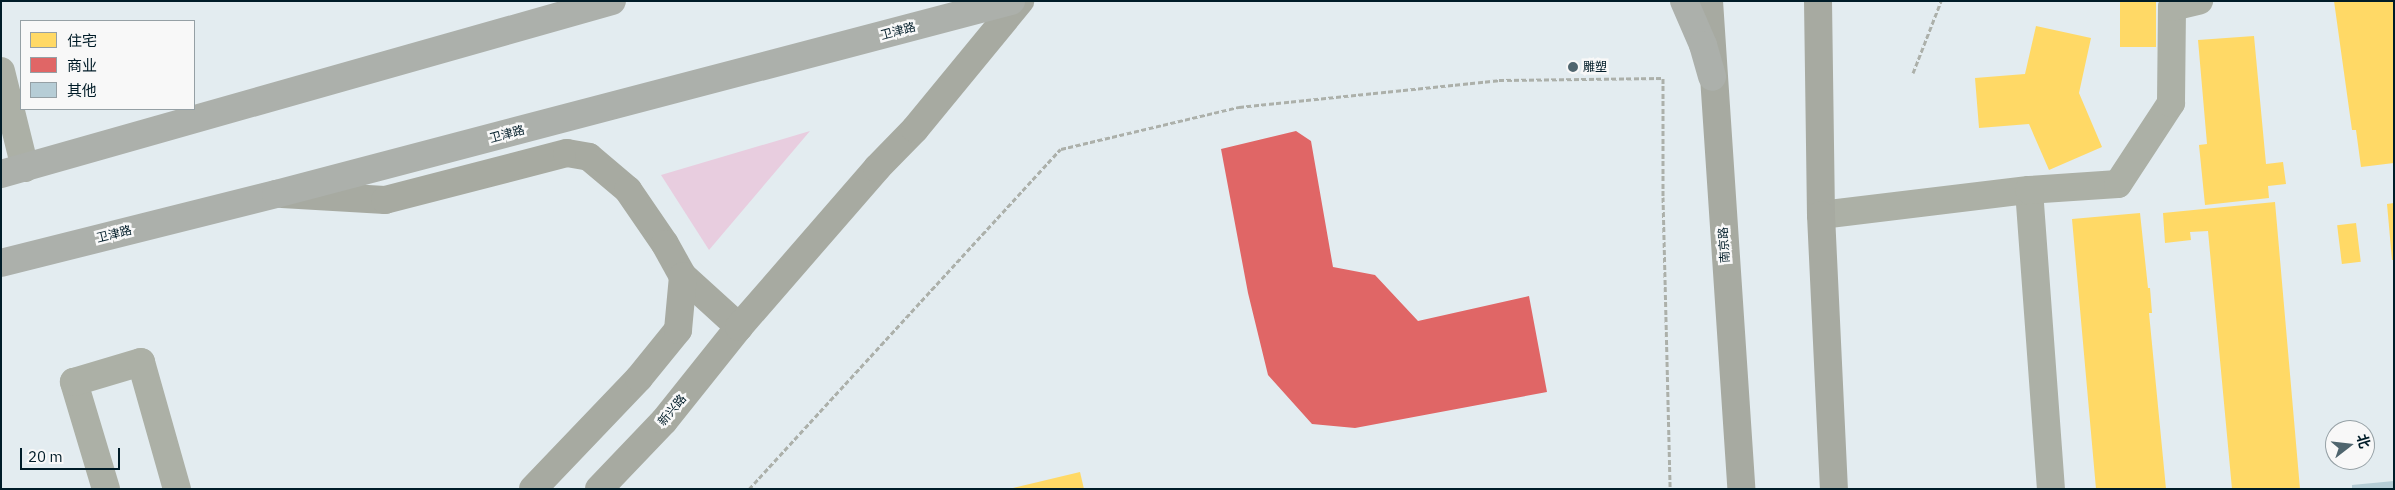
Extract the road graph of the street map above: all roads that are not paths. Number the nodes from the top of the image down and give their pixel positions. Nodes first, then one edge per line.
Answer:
1 (612, 1) edge
2 (1011, 1) edge
3 (1020, 1) edge
4 (1684, 1) edge
5 (1709, 1) edge
6 (1713, 1) edge
7 (1818, 1) edge
8 (1828, 1) edge
9 (2199, 1) edge
10 (1, 71) edge
11 (1820, 75) junction
12 (1712, 77) junction
13 (13, 171) edge
14 (2029, 190) junction
15 (276, 194) junction
16 (1821, 215) junction
17 (1, 263) edge
18 (683, 276) junction
19 (739, 327) junction
20 (106, 489) edge
21 (177, 489) edge
22 (533, 489) edge
23 (599, 489) edge
24 (1741, 489) edge
25 (1834, 489) edge
26 (2051, 489) edge

1 - 13 highway
2 - 15 highway, 卫津路
3 - 19 main road
4 - 12 highway
5 - 12 main road, 南京路
6 - 12 main road
7 - 11 main road
8 - 11 main road
9 - 14 street
10 - 13 street
11 - 16 main road
12 - 24 main road, 南京路
14 - 16 street
14 - 26 street
15 - 17 highway, 卫津路
15 - 18 main road
16 - 25 main road
18 - 19 main road
18 - 22 main road
19 - 23 main road, 新兴路
20 - 21 street

